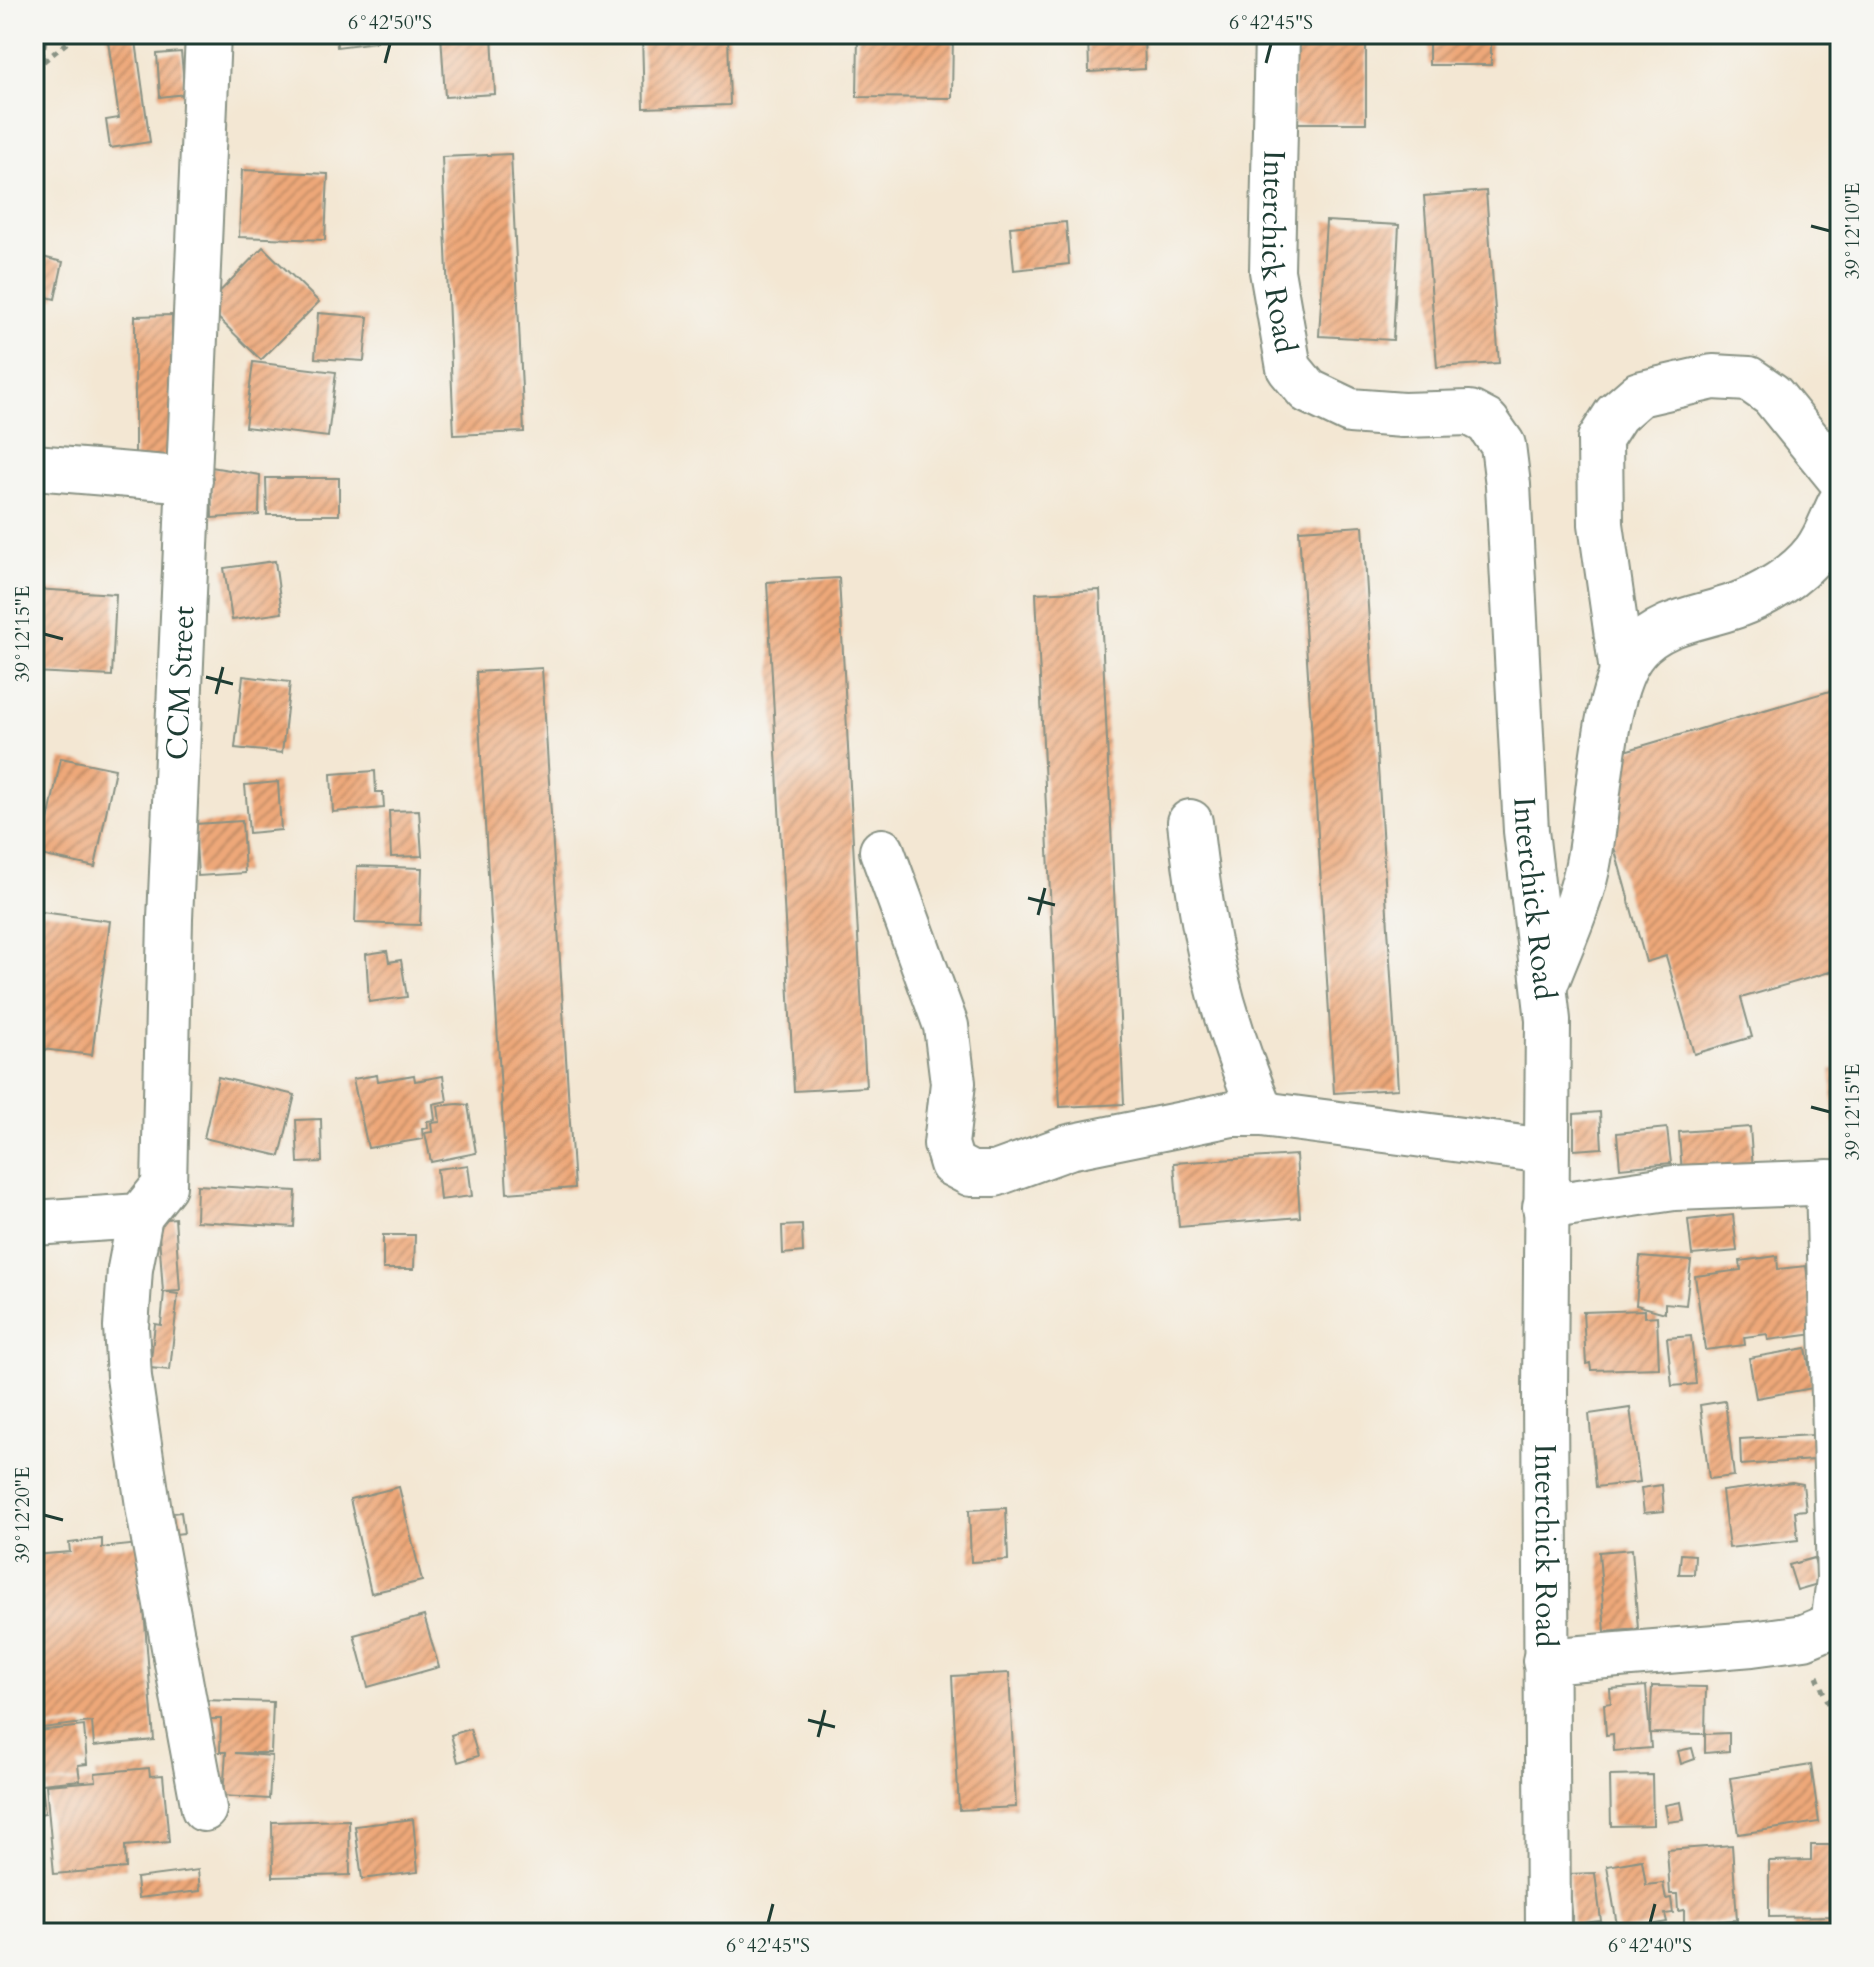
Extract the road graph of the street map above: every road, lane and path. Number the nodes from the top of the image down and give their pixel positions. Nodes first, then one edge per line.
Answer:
1 (46, 34) edge
2 (78, 34) edge
3 (208, 34) edge
4 (1277, 34) edge
5 (41, 63) junction
6 (34, 69) edge
7 (34, 106) edge
8 (34, 467) edge
9 (1840, 479) edge
10 (190, 480) junction
11 (1840, 503) edge
12 (1622, 672) junction
13 (1190, 822) dead end
14 (882, 851) dead end
15 (1546, 984) junction
16 (1262, 1114) junction
17 (1546, 1151) junction
18 (1834, 1182) edge
19 (1545, 1207) junction
20 (140, 1216) junction
21 (34, 1223) edge
22 (1826, 1629) edge
23 (1545, 1661) junction
24 (1840, 1735) edge
25 (204, 1809) dead end
26 (1548, 1933) edge

1 - 5 path
2 - 5 path
3 - 10 street, CCM Street
4 - 15 street, Interchick Road
5 - 6 path
5 - 7 path
8 - 10 street
9 - 12 street
10 - 20 street, CCM Street
11 - 12 street
12 - 15 street
13 - 16 street
14 - 16 street
15 - 17 street, Interchick Road
16 - 17 street
17 - 19 street, Interchick Road
18 - 19 street
18 - 22 street
19 - 23 street, Interchick Road
20 - 21 street
20 - 25 street
22 - 23 street
22 - 24 path
23 - 26 street, Interchick Road

